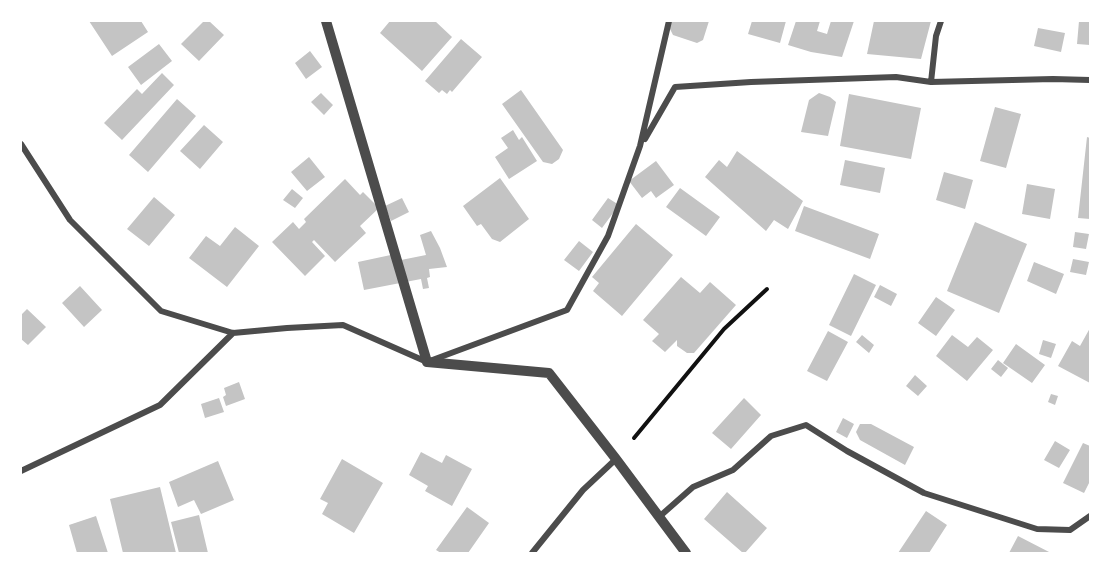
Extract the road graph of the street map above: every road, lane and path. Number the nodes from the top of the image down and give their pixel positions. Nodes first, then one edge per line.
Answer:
1 (326, 21) edge
2 (669, 21) edge
3 (941, 21) edge
4 (1090, 80) edge
5 (931, 82) junction
6 (21, 144) edge
7 (640, 146) junction
8 (766, 289) dead end
9 (233, 333) junction
10 (427, 362) junction
11 (616, 459) junction
12 (21, 471) edge
13 (1090, 516) edge
14 (659, 517) junction
15 (532, 553) edge
16 (686, 553) edge

1 - 10 street
2 - 7 street
3 - 5 street
4 - 5 street
5 - 7 street
6 - 9 street
7 - 10 street
8 - 11 path
9 - 10 street
9 - 12 street
10 - 11 street
11 - 14 street
11 - 15 street
13 - 14 street
14 - 16 street

